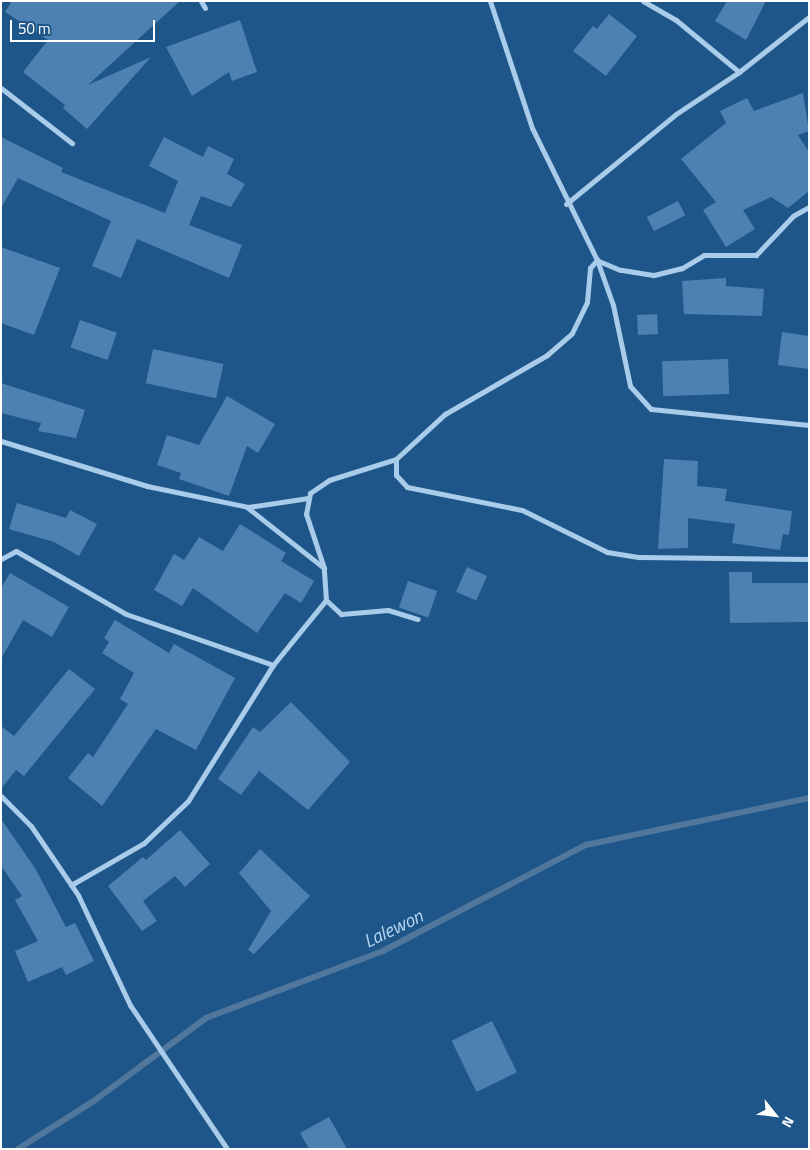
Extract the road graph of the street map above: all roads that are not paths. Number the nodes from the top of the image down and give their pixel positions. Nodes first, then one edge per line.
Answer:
1 (201, 1) edge
2 (490, 1) edge
3 (643, 1) edge
4 (205, 8) dead end
5 (809, 17) edge
6 (739, 72) junction
7 (1, 88) edge
8 (72, 143) dead end
9 (566, 204) junction
10 (809, 207) edge
11 (597, 260) junction
12 (809, 425) edge
13 (1, 440) edge
14 (396, 459) junction
15 (308, 498) junction
16 (248, 507) junction
17 (1, 559) edge
18 (809, 559) edge
19 (324, 568) junction
20 (326, 600) junction
21 (418, 619) dead end
22 (273, 665) junction
23 (1, 796) edge
24 (71, 885) junction
25 (227, 1149) edge

1 - 4 street
2 - 9 street
3 - 6 street
5 - 6 street
6 - 9 street
7 - 8 street
9 - 11 street
10 - 11 street
11 - 12 street
11 - 14 street
13 - 16 street
14 - 15 street
14 - 18 street
15 - 16 street
15 - 19 street
16 - 19 street
17 - 22 street
19 - 20 street
20 - 21 street
20 - 22 street
22 - 24 street
23 - 24 street
24 - 25 street

